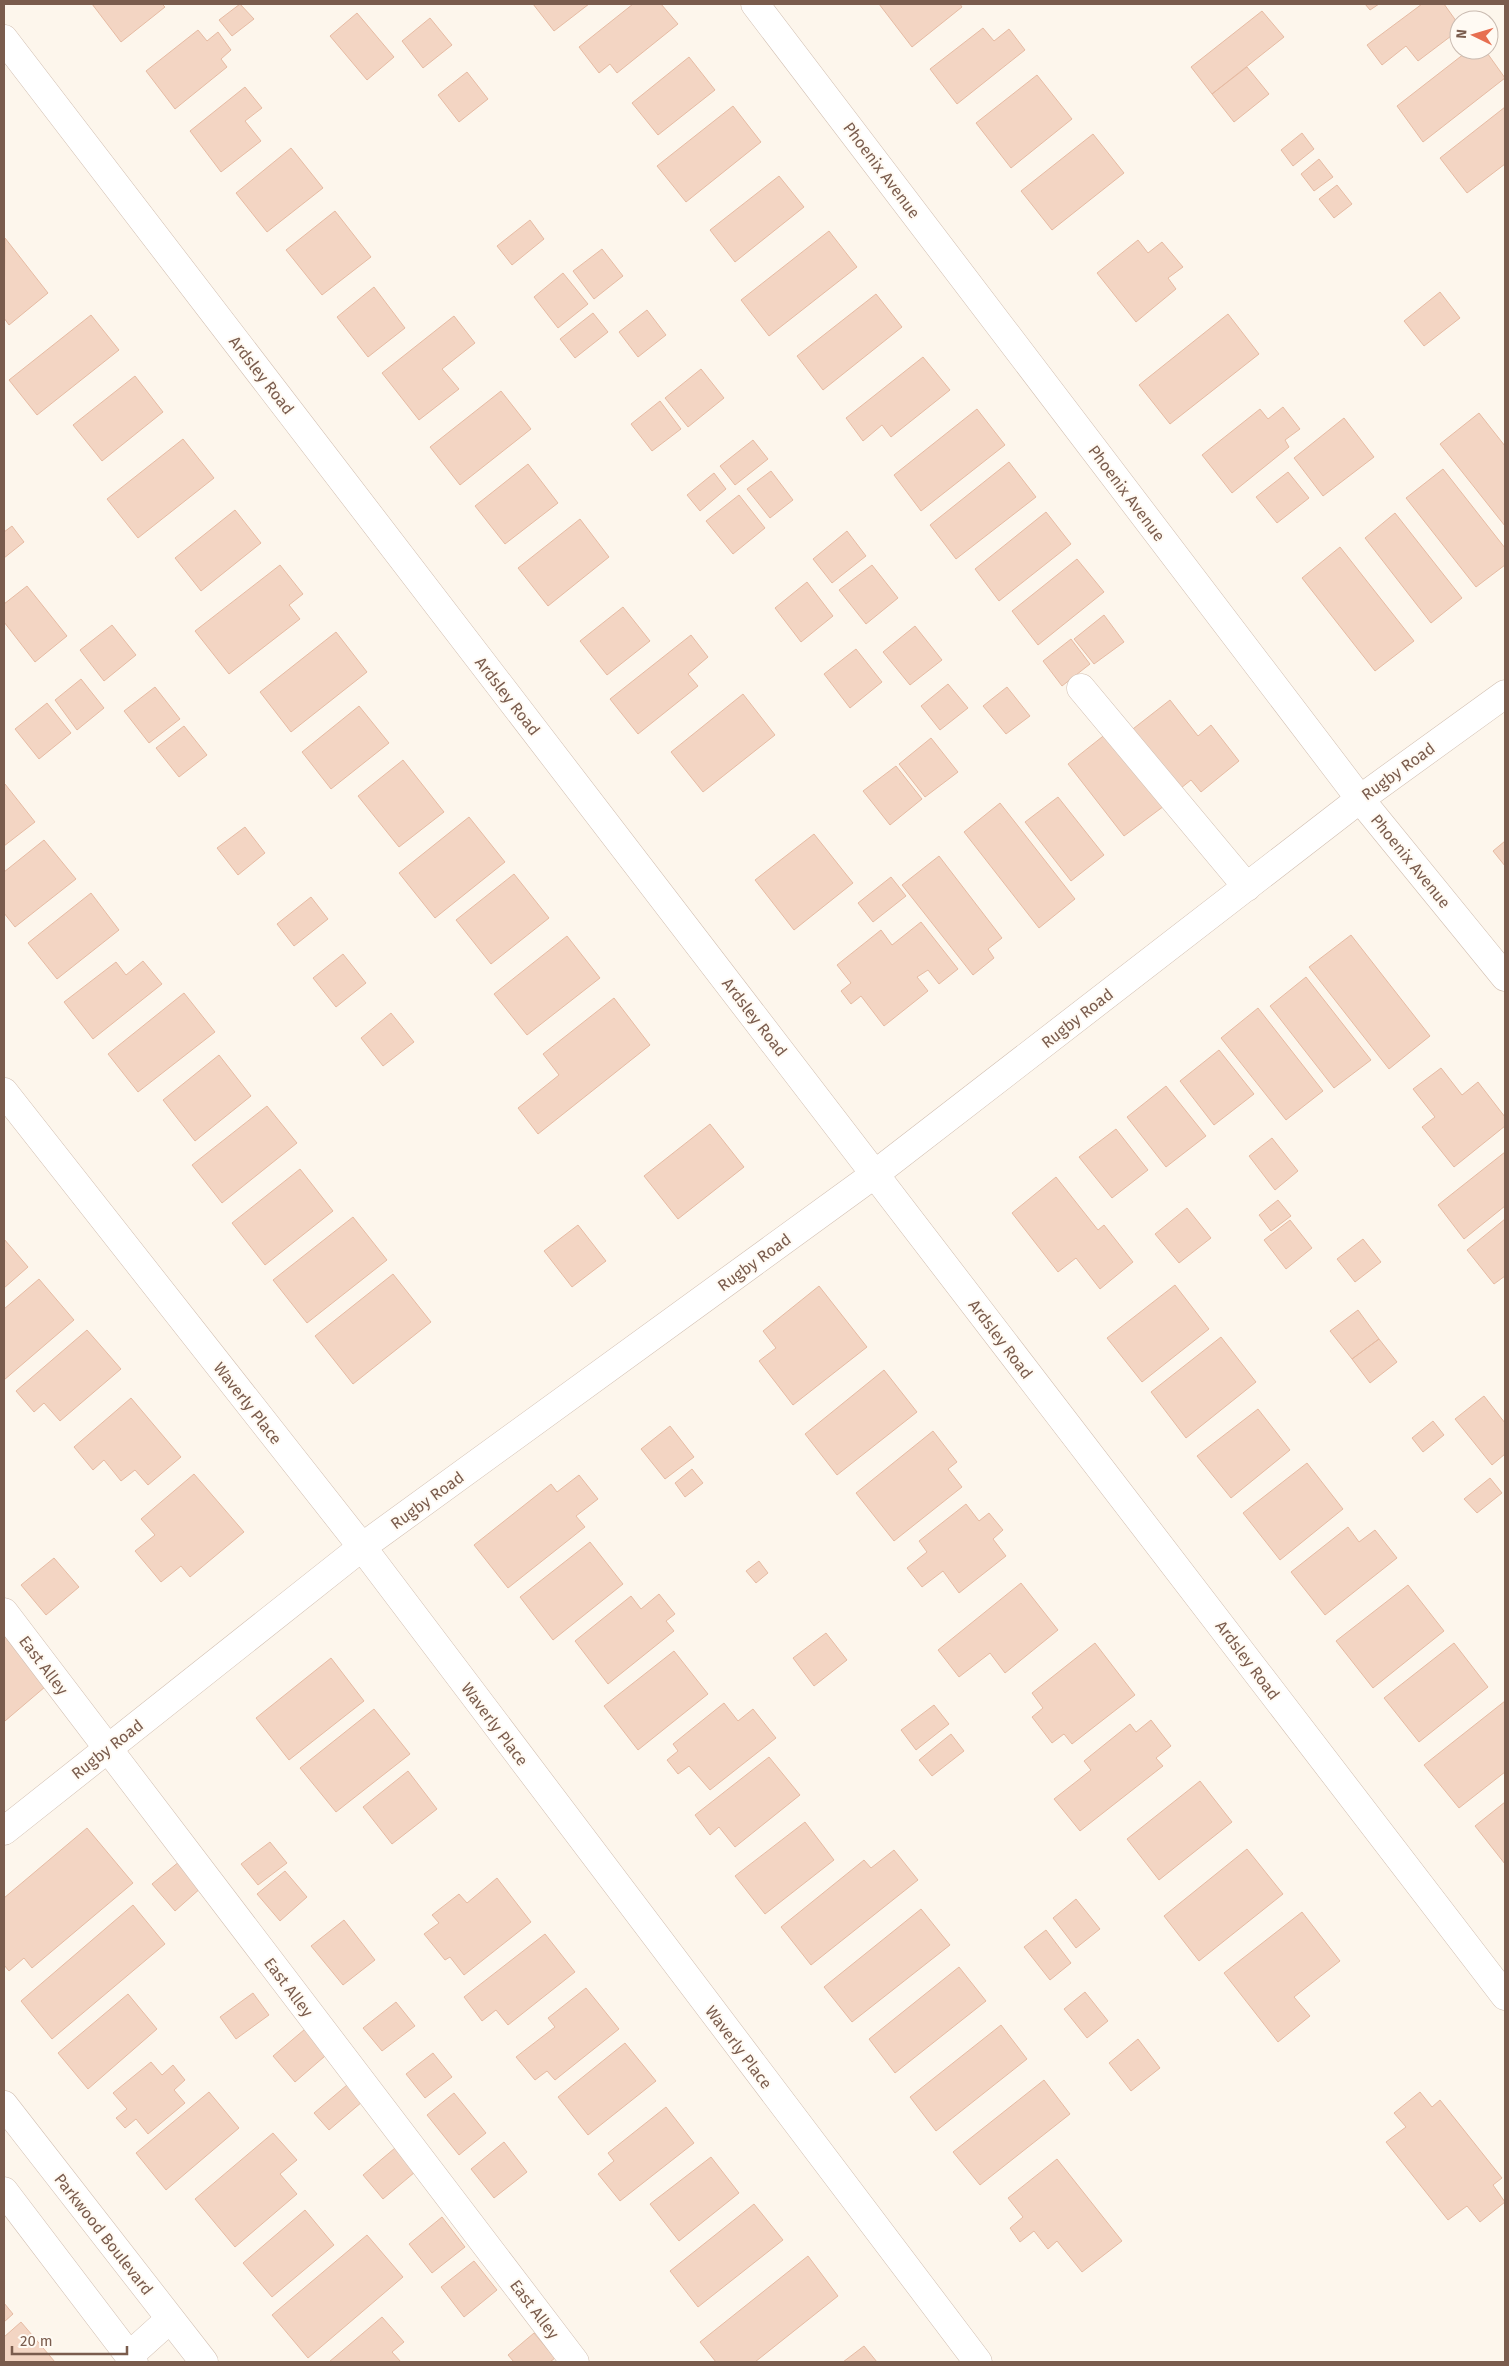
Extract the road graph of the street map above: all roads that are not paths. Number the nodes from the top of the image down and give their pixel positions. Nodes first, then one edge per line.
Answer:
1 (755, 4) edge
2 (4, 39) edge
3 (1081, 688) dead end
4 (1505, 694) edge
5 (1360, 799) junction
6 (1246, 887) junction
7 (1505, 977) edge
8 (4, 1092) edge
9 (875, 1174) junction
10 (362, 1547) junction
11 (4, 1612) edge
12 (108, 1749) junction
13 (4, 1830) edge
14 (1505, 1996) edge
15 (4, 2105) edge
16 (4, 2191) edge
17 (170, 2319) junction
18 (132, 2359) edge
19 (204, 2362) edge
20 (575, 2362) edge
21 (978, 2362) edge

1 - 5 street, Phoenix Avenue
2 - 9 street, Ardsley Road
3 - 6 street
4 - 5 street, Rugby Road
5 - 6 street, Rugby Road
5 - 7 street, Phoenix Avenue
6 - 9 street, Rugby Road
8 - 10 street, Waverly Place
9 - 10 street, Rugby Road
9 - 14 street, Ardsley Road
10 - 12 street, Rugby Road
10 - 21 street, Waverly Place
11 - 12 street, East Alley
12 - 13 street, Rugby Road
12 - 20 street, East Alley
15 - 17 street, Parkwood Boulevard
16 - 18 street
17 - 18 street
17 - 19 street, Parkwood Boulevard

